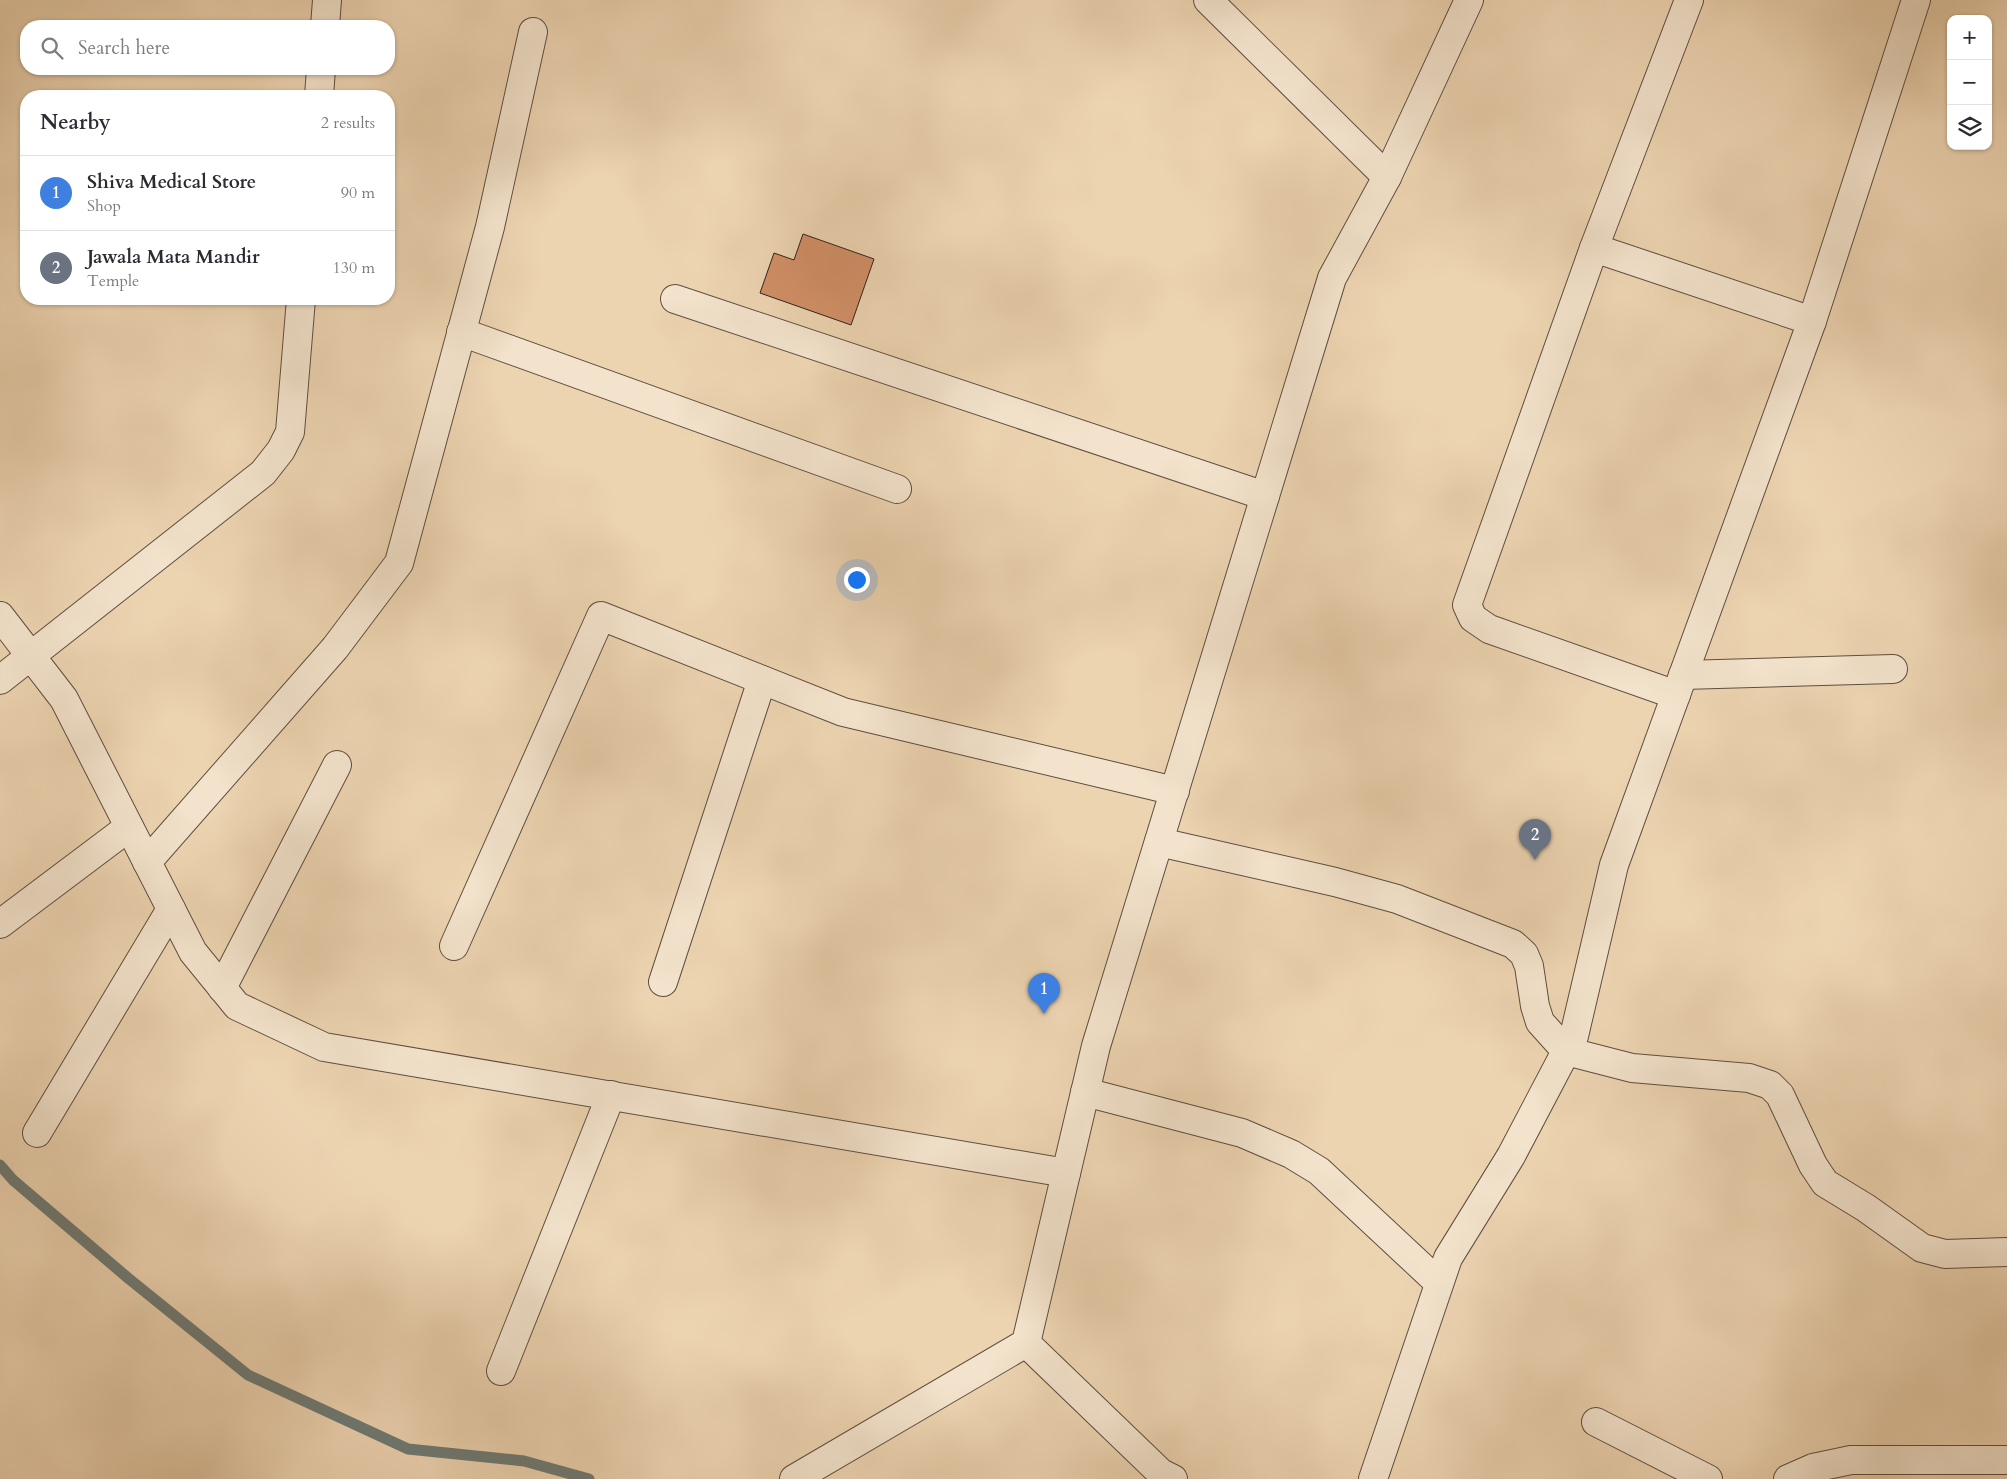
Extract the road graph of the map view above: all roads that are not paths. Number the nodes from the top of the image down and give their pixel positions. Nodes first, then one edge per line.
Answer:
1 (327, 0) edge
2 (1208, 0) edge
3 (1470, 0) edge
4 (1689, 0) edge
5 (1916, 0) edge
6 (325, 20) edge
7 (533, 32) dead end
8 (320, 75) edge
9 (319, 90) edge
10 (1387, 177) junction
11 (1594, 248) junction
12 (675, 299) dead end
13 (301, 305) edge
14 (1812, 321) junction
15 (461, 332) junction
16 (897, 489) dead end
17 (1265, 496) junction
18 (0, 616) edge
19 (31, 656) junction
20 (1893, 668) dead end
21 (0, 680) edge
22 (762, 680) junction
23 (1680, 685) junction
24 (337, 765) dead end
25 (1175, 791) junction
26 (129, 827) junction
27 (1159, 842) junction
28 (147, 862) junction
29 (171, 909) junction
30 (0, 924) edge
31 (454, 946) dead end
32 (663, 982) dead end
33 (222, 988) junction
34 (1566, 1050) junction
35 (1085, 1092) junction
36 (611, 1095) junction
37 (37, 1133) dead end
38 (1066, 1173) junction
39 (2007, 1252) edge
40 (1439, 1283) junction
41 (1026, 1343) junction
42 (501, 1370) dead end
43 (1596, 1422) dead end
44 (2007, 1460) edge
45 (795, 1479) edge
46 (1173, 1479) edge
47 (1373, 1479) edge
48 (1708, 1479) edge
49 (1788, 1479) edge

1 - 6 street
2 - 10 street
3 - 10 street
4 - 11 street
5 - 14 street
7 - 15 street
8 - 9 street
10 - 17 street
11 - 14 street
11 - 23 street
12 - 17 street
13 - 19 street
14 - 23 street
15 - 16 street
15 - 28 street
17 - 25 street
18 - 19 street
19 - 21 street
19 - 26 street
20 - 23 street
22 - 25 street
22 - 31 street
22 - 32 street
23 - 34 street
24 - 33 street
25 - 27 street
26 - 28 street
26 - 30 street
27 - 34 street
27 - 35 street
28 - 29 street
29 - 33 street
29 - 37 street
33 - 36 street
34 - 39 street
34 - 40 street
35 - 38 street
35 - 40 street
36 - 38 street
36 - 42 street
38 - 41 street
40 - 47 street
41 - 45 street
41 - 46 street
43 - 48 street
44 - 49 street

